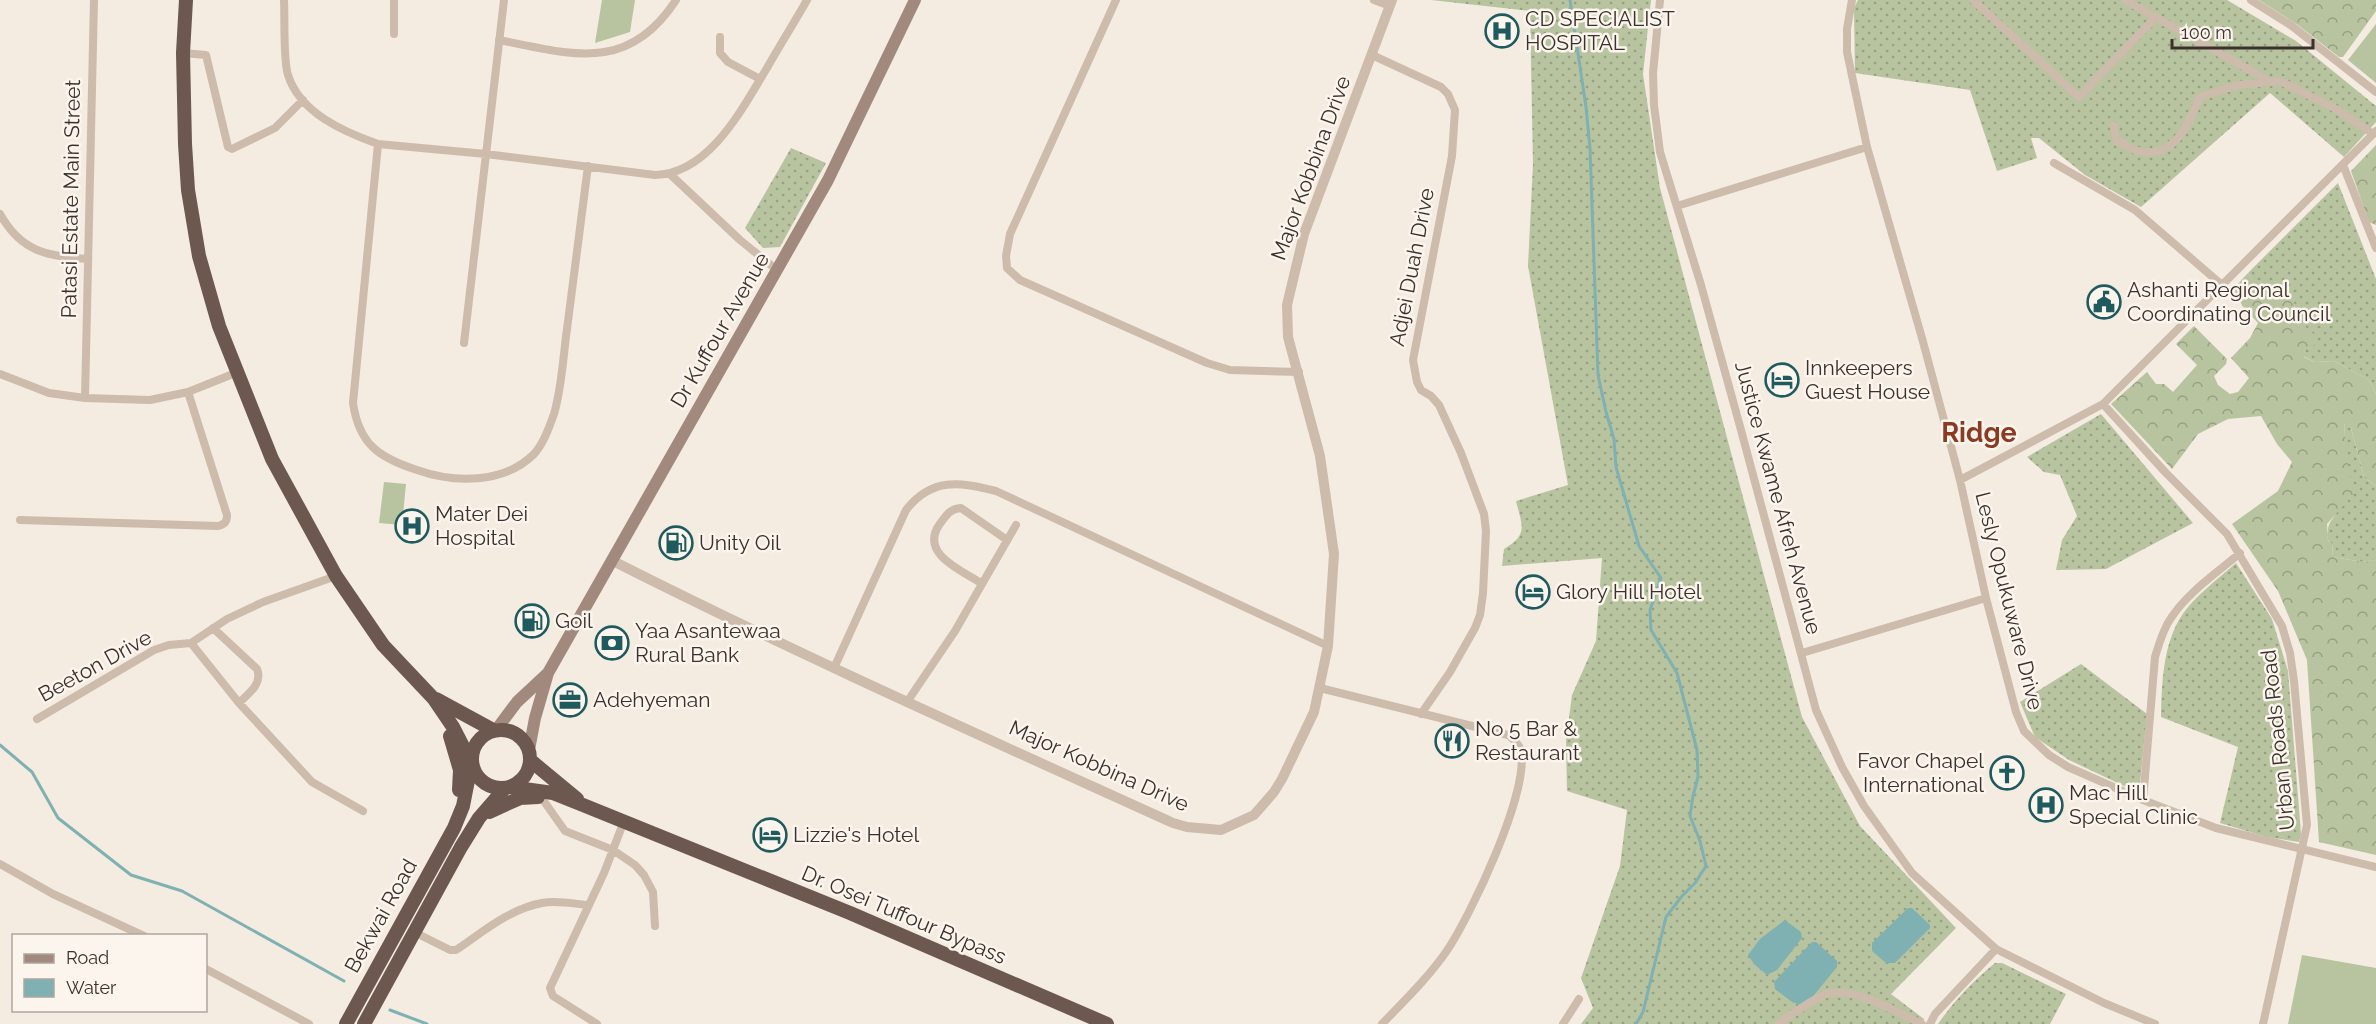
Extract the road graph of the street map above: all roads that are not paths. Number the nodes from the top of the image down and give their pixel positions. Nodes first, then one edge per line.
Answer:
1 (94, 0) edge
2 (186, 0) edge
3 (284, 0) edge
4 (394, 0) edge
5 (504, 0) edge
6 (676, 0) edge
7 (807, 0) edge
8 (915, 0) edge
9 (1116, 0) edge
10 (1374, 0) edge
11 (1660, 0) edge
12 (1852, 0) edge
13 (1972, 0) edge
14 (2125, 0) edge
15 (2251, 0) edge
16 (1391, 3) edge
17 (2156, 17) junction
18 (394, 34) dead end
19 (720, 37) dead end
20 (498, 40) junction
21 (183, 53) junction
22 (1372, 55) junction
23 (760, 79) junction
24 (2272, 82) junction
25 (2376, 92) edge
26 (303, 100) junction
27 (2114, 126) dead end
28 (2375, 133) edge
29 (378, 144) junction
30 (1867, 147) junction
31 (486, 154) junction
32 (2054, 163) dead end
33 (2343, 165) junction
34 (588, 166) junction
35 (671, 175) junction
36 (1677, 206) junction
37 (0, 214) edge
38 (2376, 248) edge
39 (87, 259) junction
40 (777, 270) junction
41 (2222, 285) junction
42 (464, 343) dead end
43 (238, 372) junction
44 (1299, 372) junction
45 (0, 374) edge
46 (188, 392) junction
47 (85, 398) junction
48 (2103, 404) junction
49 (1960, 480) junction
50 (20, 520) dead end
51 (1016, 525) dead end
52 (1007, 540) junction
53 (2240, 553) junction
54 (613, 561) junction
55 (336, 576) junction
56 (981, 583) junction
57 (1986, 598) junction
58 (213, 628) junction
59 (192, 643) junction
60 (1328, 646) junction
61 (1802, 653) junction
62 (834, 668) junction
63 (548, 673) junction
64 (1320, 688) junction
65 (907, 702) junction
66 (239, 703) junction
67 (438, 704) junction
68 (1421, 714) junction
69 (37, 719) dead end
70 (494, 730) junction
71 (530, 755) junction
72 (471, 764) junction
73 (508, 788) junction
74 (541, 797) junction
75 (2143, 801) junction
76 (579, 803) junction
77 (363, 811) dead end
78 (479, 818) junction
79 (624, 821) junction
80 (453, 828) junction
81 (613, 849) junction
82 (2302, 850) junction
83 (0, 864) edge
84 (2376, 867) edge
85 (589, 905) junction
86 (655, 927) dead end
87 (414, 932) junction
88 (140, 934) edge
89 (1996, 949) junction
90 (207, 970) edge
91 (1580, 999) dead end
92 (309, 1024) edge
93 (346, 1024) edge
94 (364, 1024) edge
95 (597, 1024) edge
96 (1107, 1024) edge
97 (1382, 1024) edge
98 (1563, 1024) edge
99 (1778, 1024) edge
100 (1922, 1024) edge
101 (1930, 1024) edge
102 (2156, 1024) edge
103 (2263, 1024) edge

1 - 39 street, Patasi Estate Main Street
2 - 21 highway
3 - 26 street
4 - 18 street
5 - 20 street
6 - 20 street
7 - 23 street
8 - 40 main road, Dr Kuffour Avenue
9 - 44 street
10 - 16 street
11 - 36 street, Justice Kwame Afreh Avenue
12 - 30 street, Lesly Opukuware Drive
13 - 17 street
14 - 17 street
15 - 25 street
16 - 22 street, Major Kobbina Drive
17 - 24 street
19 - 23 street
20 - 31 street
21 - 26 street
21 - 43 highway
22 - 44 street, Major Kobbina Drive
22 - 68 street, Adjei Duah Drive
23 - 35 street
24 - 27 street
24 - 28 street
26 - 29 street
28 - 33 street
29 - 31 street
29 - 34 street
30 - 36 street
30 - 49 street, Lesly Opukuware Drive
31 - 34 street
31 - 42 street
32 - 41 street
33 - 38 street
33 - 41 street
34 - 35 street
35 - 40 street
36 - 61 street, Justice Kwame Afreh Avenue
37 - 39 street
39 - 47 street, Patasi Estate Main Street
40 - 54 main road, Dr Kuffour Avenue
41 - 48 street
43 - 46 street
43 - 55 highway
44 - 60 street, Major Kobbina Drive
45 - 47 street
46 - 47 street
46 - 50 street
48 - 49 street
48 - 53 street, Urban Roads Road
49 - 57 street, Lesly Opukuware Drive
51 - 52 street
52 - 56 street
52 - 56 street
53 - 75 street
53 - 82 street, Urban Roads Road
54 - 62 street, Major Kobbina Drive
54 - 63 main road, Dr Kuffour Avenue
55 - 58 street, Beeton Drive
55 - 67 highway
56 - 65 street
57 - 61 street
57 - 75 street, Lesly Opukuware Drive
58 - 59 street, Beeton Drive
58 - 66 street
59 - 66 street
59 - 69 street, Beeton Drive
60 - 62 street
60 - 64 street, Major Kobbina Drive
61 - 89 street, Justice Kwame Afreh Avenue
62 - 65 street, Major Kobbina Drive
63 - 70 main road
63 - 71 main road
64 - 65 street, Major Kobbina Drive
64 - 68 street
66 - 77 street
67 - 70 highway
67 - 72 highway
67 - 80 highway
68 - 97 street
70 - 71 highway
70 - 72 highway
71 - 73 highway
71 - 76 highway, Dr. Osei Tuffour Bypass
72 - 73 highway
72 - 80 highway
73 - 76 highway, Dr. Osei Tuffour Bypass
73 - 78 highway, Bekwai Road
74 - 76 highway
74 - 78 highway
74 - 81 street
75 - 82 street, Lesly Opukuware Drive
76 - 79 highway, Dr. Osei Tuffour Bypass
78 - 87 highway, Bekwai Road
79 - 81 street
79 - 96 highway, Dr. Osei Tuffour Bypass
80 - 93 highway, Bekwai Road
81 - 85 street
81 - 86 street
82 - 84 street, Lesly Opukuware Drive
82 - 103 street, Urban Roads Road
83 - 88 street
85 - 87 street
85 - 95 street
87 - 94 highway, Bekwai Road
89 - 101 street
89 - 102 street, Justice Kwame Afreh Avenue
90 - 92 street
91 - 98 street
99 - 100 street

